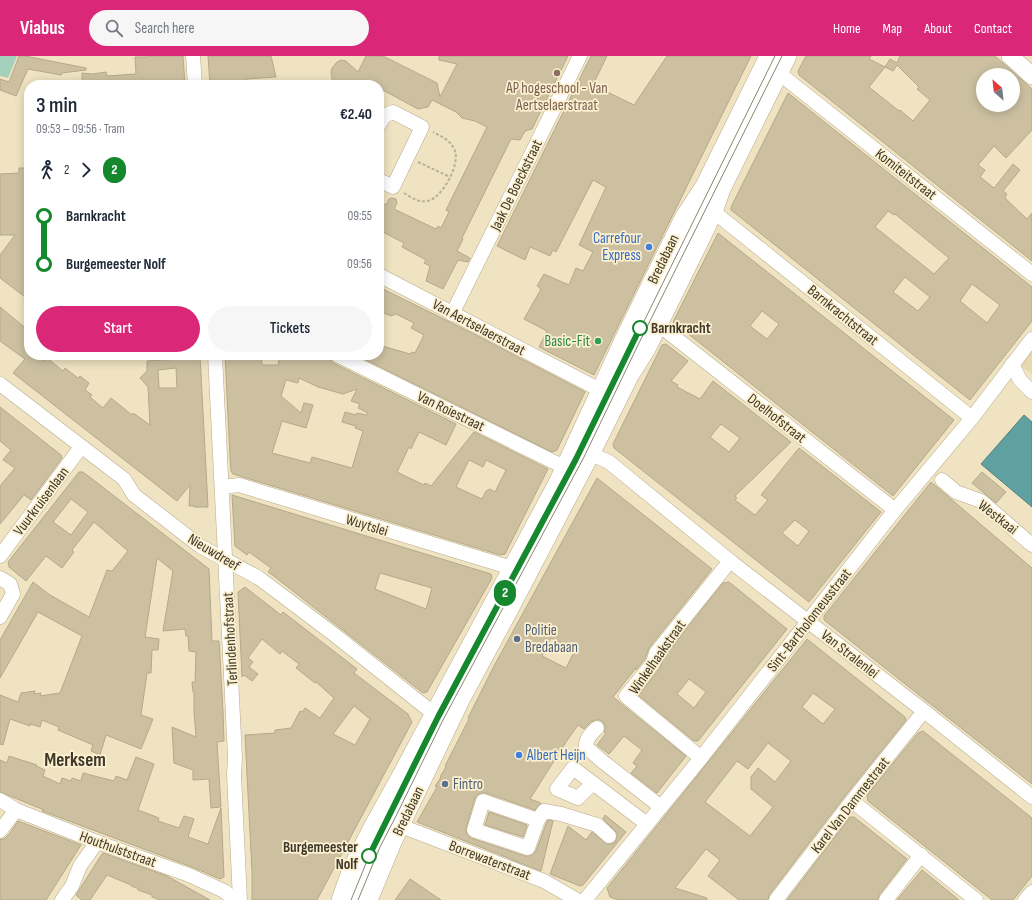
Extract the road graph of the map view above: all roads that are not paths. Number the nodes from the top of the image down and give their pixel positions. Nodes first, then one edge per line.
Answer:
1 (194, 56) edge
2 (580, 56) edge
3 (768, 56) edge
4 (778, 56) edge
5 (788, 56) edge
6 (1013, 57) edge
7 (780, 74) junction
8 (1032, 76) edge
9 (195, 80) edge
10 (384, 116) edge
11 (384, 183) edge
12 (714, 212) junction
13 (1032, 274) edge
14 (384, 278) edge
15 (452, 314) junction
16 (659, 325) junction
17 (1032, 339) edge
18 (215, 360) edge
19 (347, 360) edge
20 (1012, 364) junction
21 (0, 384) edge
22 (600, 390) junction
23 (1032, 392) edge
24 (972, 418) junction
25 (81, 447) junction
26 (579, 459) junction
27 (942, 480) dead end
28 (222, 487) junction
29 (896, 510) junction
30 (1032, 545) edge
31 (0, 556) edge
32 (226, 560) junction
33 (730, 561) junction
34 (512, 568) junction
35 (0, 578) edge
36 (0, 618) edge
37 (808, 621) junction
38 (924, 711) junction
39 (441, 719) junction
40 (597, 728) dead end
41 (701, 758) junction
42 (593, 783) dead end
43 (1032, 797) edge
44 (0, 800) edge
45 (852, 801) junction
46 (661, 807) junction
47 (16, 810) junction
48 (538, 820) dead end
49 (647, 824) junction
50 (400, 826) junction
51 (0, 831) edge
52 (97, 842) junction
53 (618, 842) junction
54 (377, 845) junction
55 (921, 855) junction
56 (1032, 892) edge
57 (62, 900) edge
58 (235, 900) edge
59 (240, 900) edge
60 (340, 900) edge
61 (354, 900) edge
62 (369, 900) edge
63 (577, 900) edge
64 (584, 900) edge
65 (776, 900) edge
66 (886, 900) edge
67 (976, 900) edge
68 (1025, 900) edge

1 - 9 street
2 - 15 street, Jaak De Boeckstraat
3 - 22 main road, Bredabaan
4 - 26 street, Bredabaan
5 - 7 main road, Bredabaan
6 - 8 main road
7 - 12 main road, Bredabaan
7 - 13 street, Komiteitstraat
10 - 11 street
12 - 16 main road, Bredabaan
12 - 24 street, Barnkrachtstraat
14 - 15 street, Van Aertselaerstraat
15 - 22 street, Van Aertselaerstraat
16 - 26 main road, Bredabaan
16 - 29 street, Doelhofstraat
17 - 20 street, Sint-Bartholomeusstraat
18 - 28 street, Terlindenhofstraat
19 - 26 street, Van Roiestraat
20 - 23 street
20 - 24 street, Sint-Bartholomeusstraat
21 - 25 street, Nieuwdreef
22 - 26 main road, Bredabaan
24 - 29 street, Sint-Bartholomeusstraat
25 - 31 street, Vuurkruisenlaan
25 - 32 street, Nieuwdreef
26 - 33 street, Van Stralenlei
26 - 34 main road, Bredabaan
26 - 39 main road, Bredabaan
27 - 30 street, Westkaai
28 - 32 street, Terlindenhofstraat
28 - 34 street, Wuytslei
29 - 37 street, Sint-Bartholomeusstraat
32 - 39 street, Nieuwdreef
32 - 59 street, Terlindenhofstraat
33 - 37 street, Van Stralenlei
33 - 41 street, Winkelhaakstraat
34 - 39 main road, Bredabaan
35 - 36 street
37 - 38 street, Van Stralenlei
37 - 41 street, Sint-Bartholomeusstraat
38 - 43 street, Van Stralenlei
38 - 45 street, Karel Van Dammestraat
39 - 50 main road, Bredabaan
39 - 54 street
39 - 60 main road, Bredabaan
40 - 46 street
41 - 46 street, Sint-Bartholomeusstraat
42 - 49 street
44 - 47 street, Houthulststraat
45 - 55 street
45 - 65 street, Karel Van Dammestraat
46 - 49 street, Sint-Bartholomeusstraat
47 - 51 street
47 - 52 street, Houthulststraat
48 - 53 street
49 - 53 street, Sint-Bartholomeusstraat
50 - 54 street
50 - 62 main road, Bredabaan
50 - 63 street, Borrewaterstraat
52 - 57 street
52 - 58 street, Houthulststraat
53 - 64 street, Sint-Bartholomeusstraat
54 - 61 street
55 - 66 street
55 - 67 street
56 - 68 street

